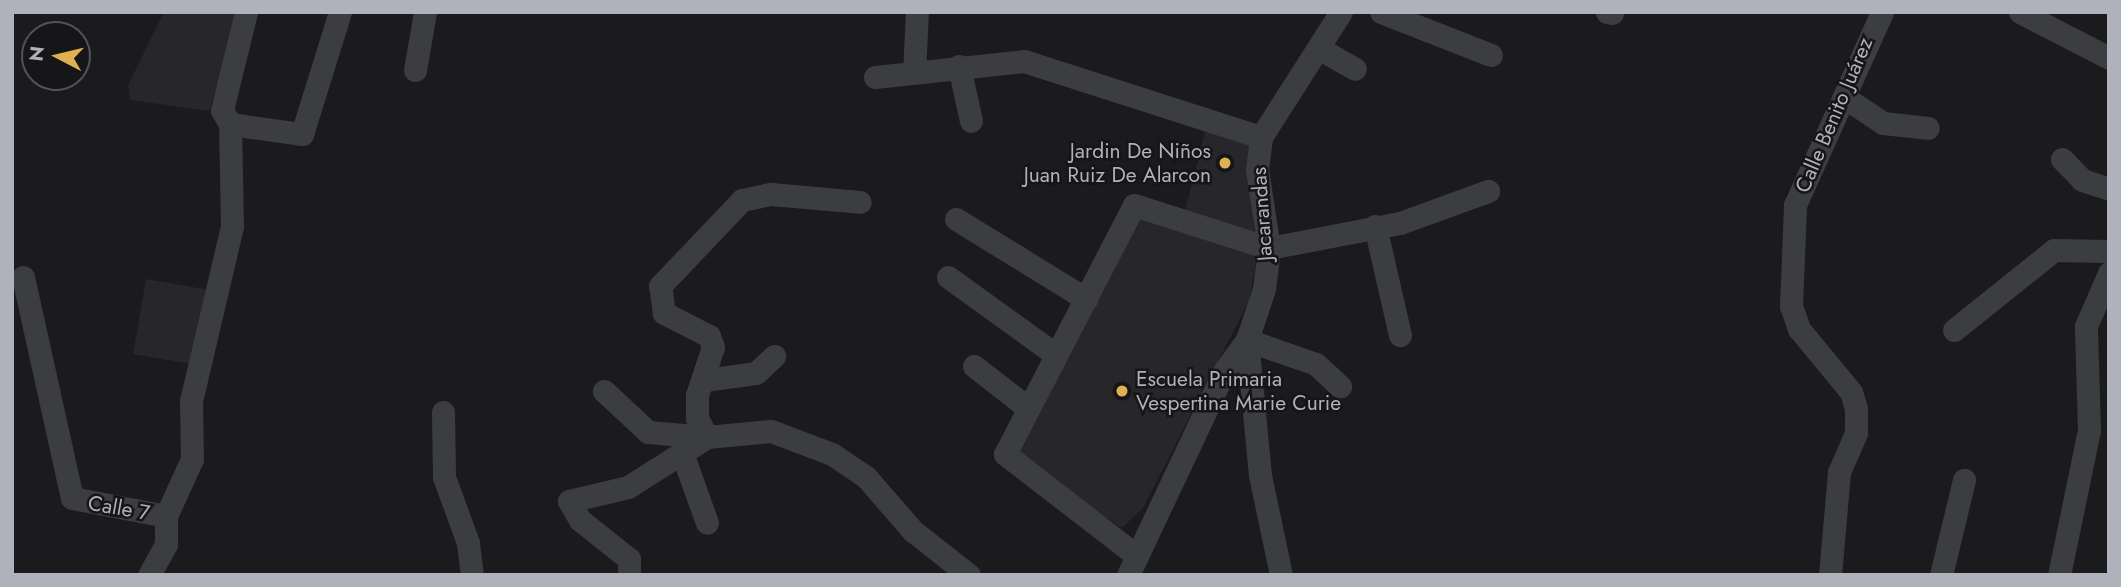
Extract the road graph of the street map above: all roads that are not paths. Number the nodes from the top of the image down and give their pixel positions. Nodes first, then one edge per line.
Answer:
1 (246, 12) edge
2 (340, 12) edge
3 (425, 12) edge
4 (917, 12) edge
5 (1341, 12) edge
6 (1381, 12) edge
7 (1882, 12) edge
8 (2026, 15) edge
9 (1320, 49) junction
10 (1490, 55) dead end
11 (2109, 58) edge
12 (959, 66) junction
13 (415, 69) dead end
14 (1356, 69) dead end
15 (914, 73) junction
16 (875, 77) dead end
17 (1844, 97) junction
18 (971, 121) dead end
19 (230, 124) junction
20 (1928, 128) dead end
21 (1261, 137) junction
22 (2062, 159) dead end
23 (2109, 189) edge
24 (1488, 191) dead end
25 (860, 202) dead end
26 (956, 219) dead end
27 (1375, 226) junction
28 (1269, 248) junction
29 (2109, 251) edge
30 (2109, 273) edge
31 (23, 277) dead end
32 (948, 277) dead end
33 (1086, 299) junction
34 (1954, 330) dead end
35 (1400, 335) dead end
36 (1247, 340) junction
37 (1056, 355) junction
38 (774, 356) dead end
39 (974, 366) dead end
40 (704, 380) junction
41 (1339, 386) dead end
42 (604, 391) dead end
43 (1028, 408) junction
44 (443, 412) dead end
45 (707, 437) junction
46 (682, 453) junction
47 (1964, 480) dead end
48 (166, 516) junction
49 (707, 523) dead end
50 (1132, 565) edge
51 (149, 575) edge
52 (472, 575) edge
53 (629, 575) edge
54 (969, 575) edge
55 (1282, 575) edge
56 (1830, 575) edge
57 (1941, 575) edge
58 (2059, 575) edge

1 - 19 street
2 - 19 street
3 - 13 street
4 - 15 street
5 - 9 street, Jacarandas
6 - 10 street
7 - 17 street, Calle Benito Juárez
8 - 11 street
9 - 14 street
9 - 21 street, Jacarandas
12 - 15 street
12 - 18 street
12 - 21 street
15 - 16 street
17 - 20 street
17 - 56 street, Calle Benito Juárez
19 - 48 street
21 - 28 street, Jacarandas
22 - 23 street
24 - 27 street
25 - 40 street
26 - 33 street
27 - 28 street
27 - 35 street
28 - 33 street
28 - 36 street, Jacarandas
29 - 34 street
30 - 58 street
31 - 48 street, Calle 7
32 - 37 street
33 - 37 street
36 - 41 street
36 - 50 street, Jacarandas
36 - 55 street
37 - 43 street
38 - 40 street
39 - 43 street
40 - 45 street
42 - 45 street
43 - 50 street
44 - 52 street
45 - 46 street
45 - 54 street
46 - 49 street
46 - 53 street
47 - 57 street
48 - 51 street

